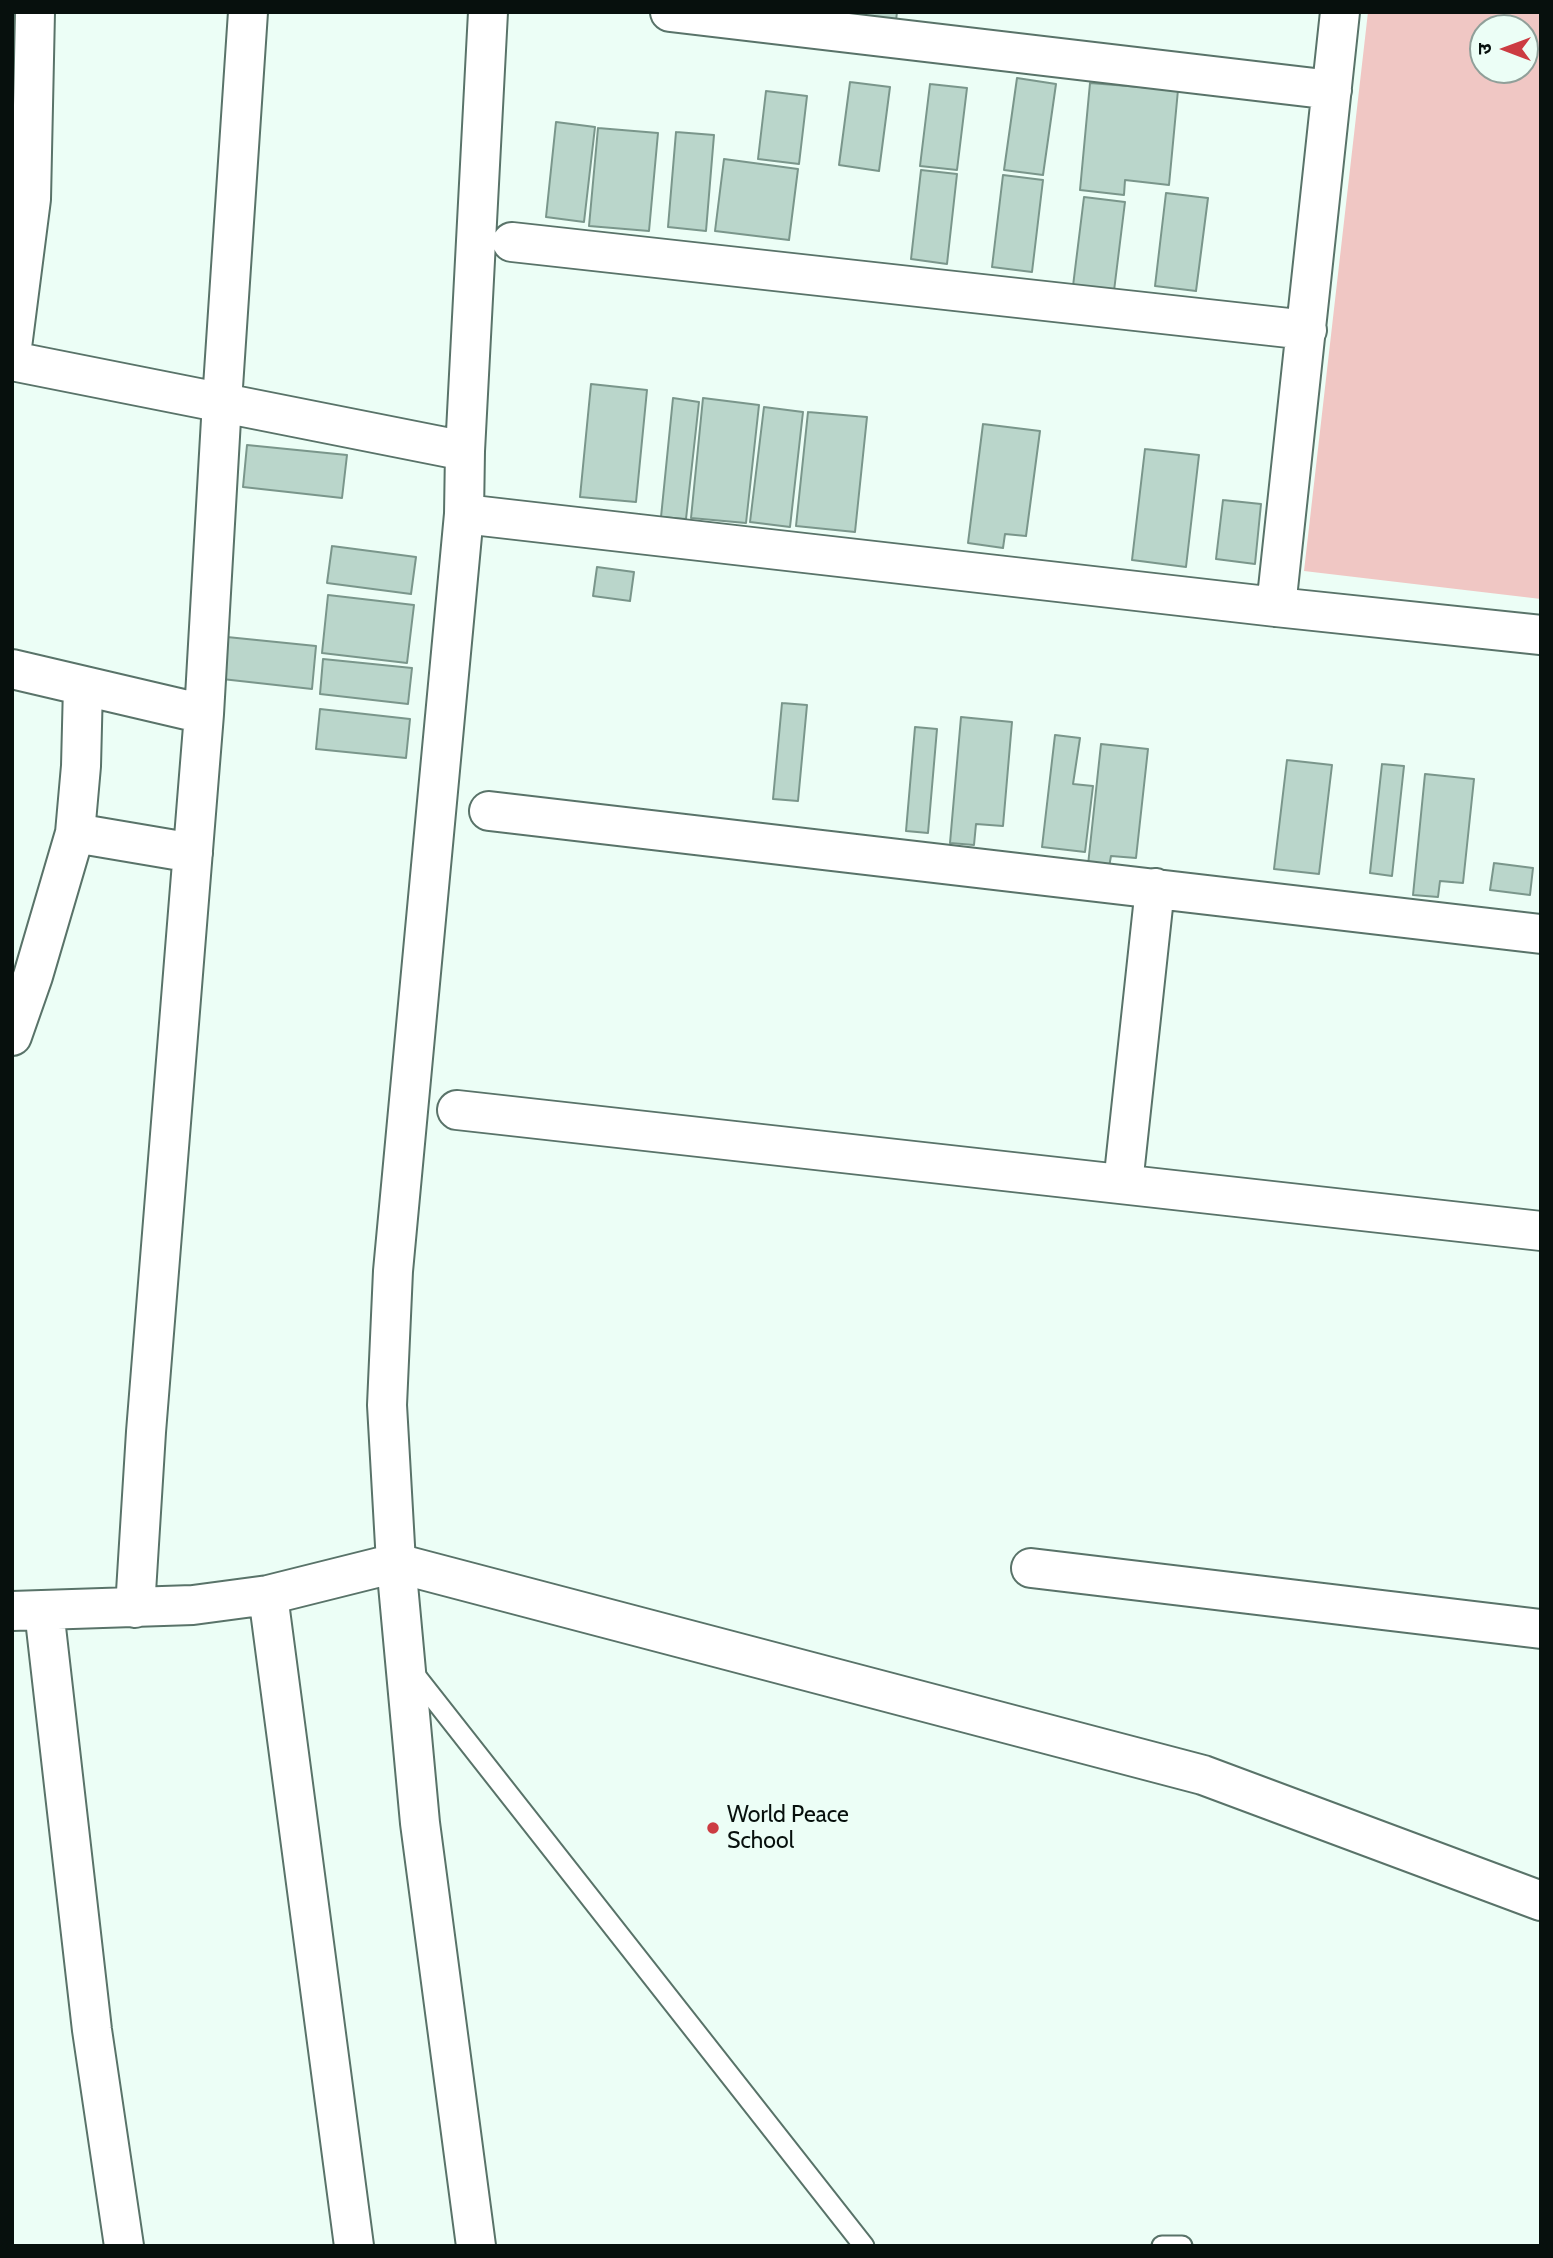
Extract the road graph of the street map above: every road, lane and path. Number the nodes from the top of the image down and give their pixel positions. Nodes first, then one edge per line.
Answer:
1 (35, 12) edge
2 (248, 12) edge
3 (488, 12) edge
4 (670, 12) edge
5 (1340, 12) edge
6 (1332, 90) junction
7 (512, 242) dead end
8 (1307, 330) junction
9 (12, 347) edge
10 (12, 361) edge
11 (222, 402) junction
12 (465, 451) junction
13 (464, 514) junction
14 (1276, 607) junction
15 (1541, 635) edge
16 (12, 669) edge
17 (83, 686) junction
18 (204, 714) junction
19 (489, 811) dead end
20 (75, 833) junction
21 (193, 853) junction
22 (1154, 888) junction
23 (1541, 934) edge
24 (12, 1036) edge
25 (457, 1110) dead end
26 (1123, 1184) junction
27 (1541, 1231) edge
28 (396, 1563) junction
29 (1031, 1568) dead end
30 (268, 1595) junction
31 (135, 1608) junction
32 (28, 1611) edge
33 (1541, 1629) edge
34 (405, 1662) junction
35 (1541, 1900) edge
36 (124, 2246) edge
37 (354, 2246) edge
38 (476, 2246) edge
39 (864, 2246) edge
40 (1162, 2246) edge
41 (1182, 2246) edge

1 - 9 street
2 - 11 street
3 - 12 street
4 - 6 street
5 - 6 street
6 - 8 street
7 - 8 street
8 - 14 street
10 - 11 street
11 - 12 street
11 - 18 street
12 - 13 street
13 - 14 street
13 - 28 street
14 - 15 street
16 - 17 street
17 - 18 street
17 - 20 street
18 - 21 street
19 - 22 street
20 - 21 street
20 - 24 street
21 - 31 street
22 - 23 street
22 - 26 street
25 - 26 street
26 - 27 street
28 - 30 street
28 - 34 street
28 - 35 street
29 - 33 street
30 - 31 street
30 - 37 street
31 - 32 street
32 - 36 street
34 - 38 street
34 - 39 lane
40 - 41 lane

